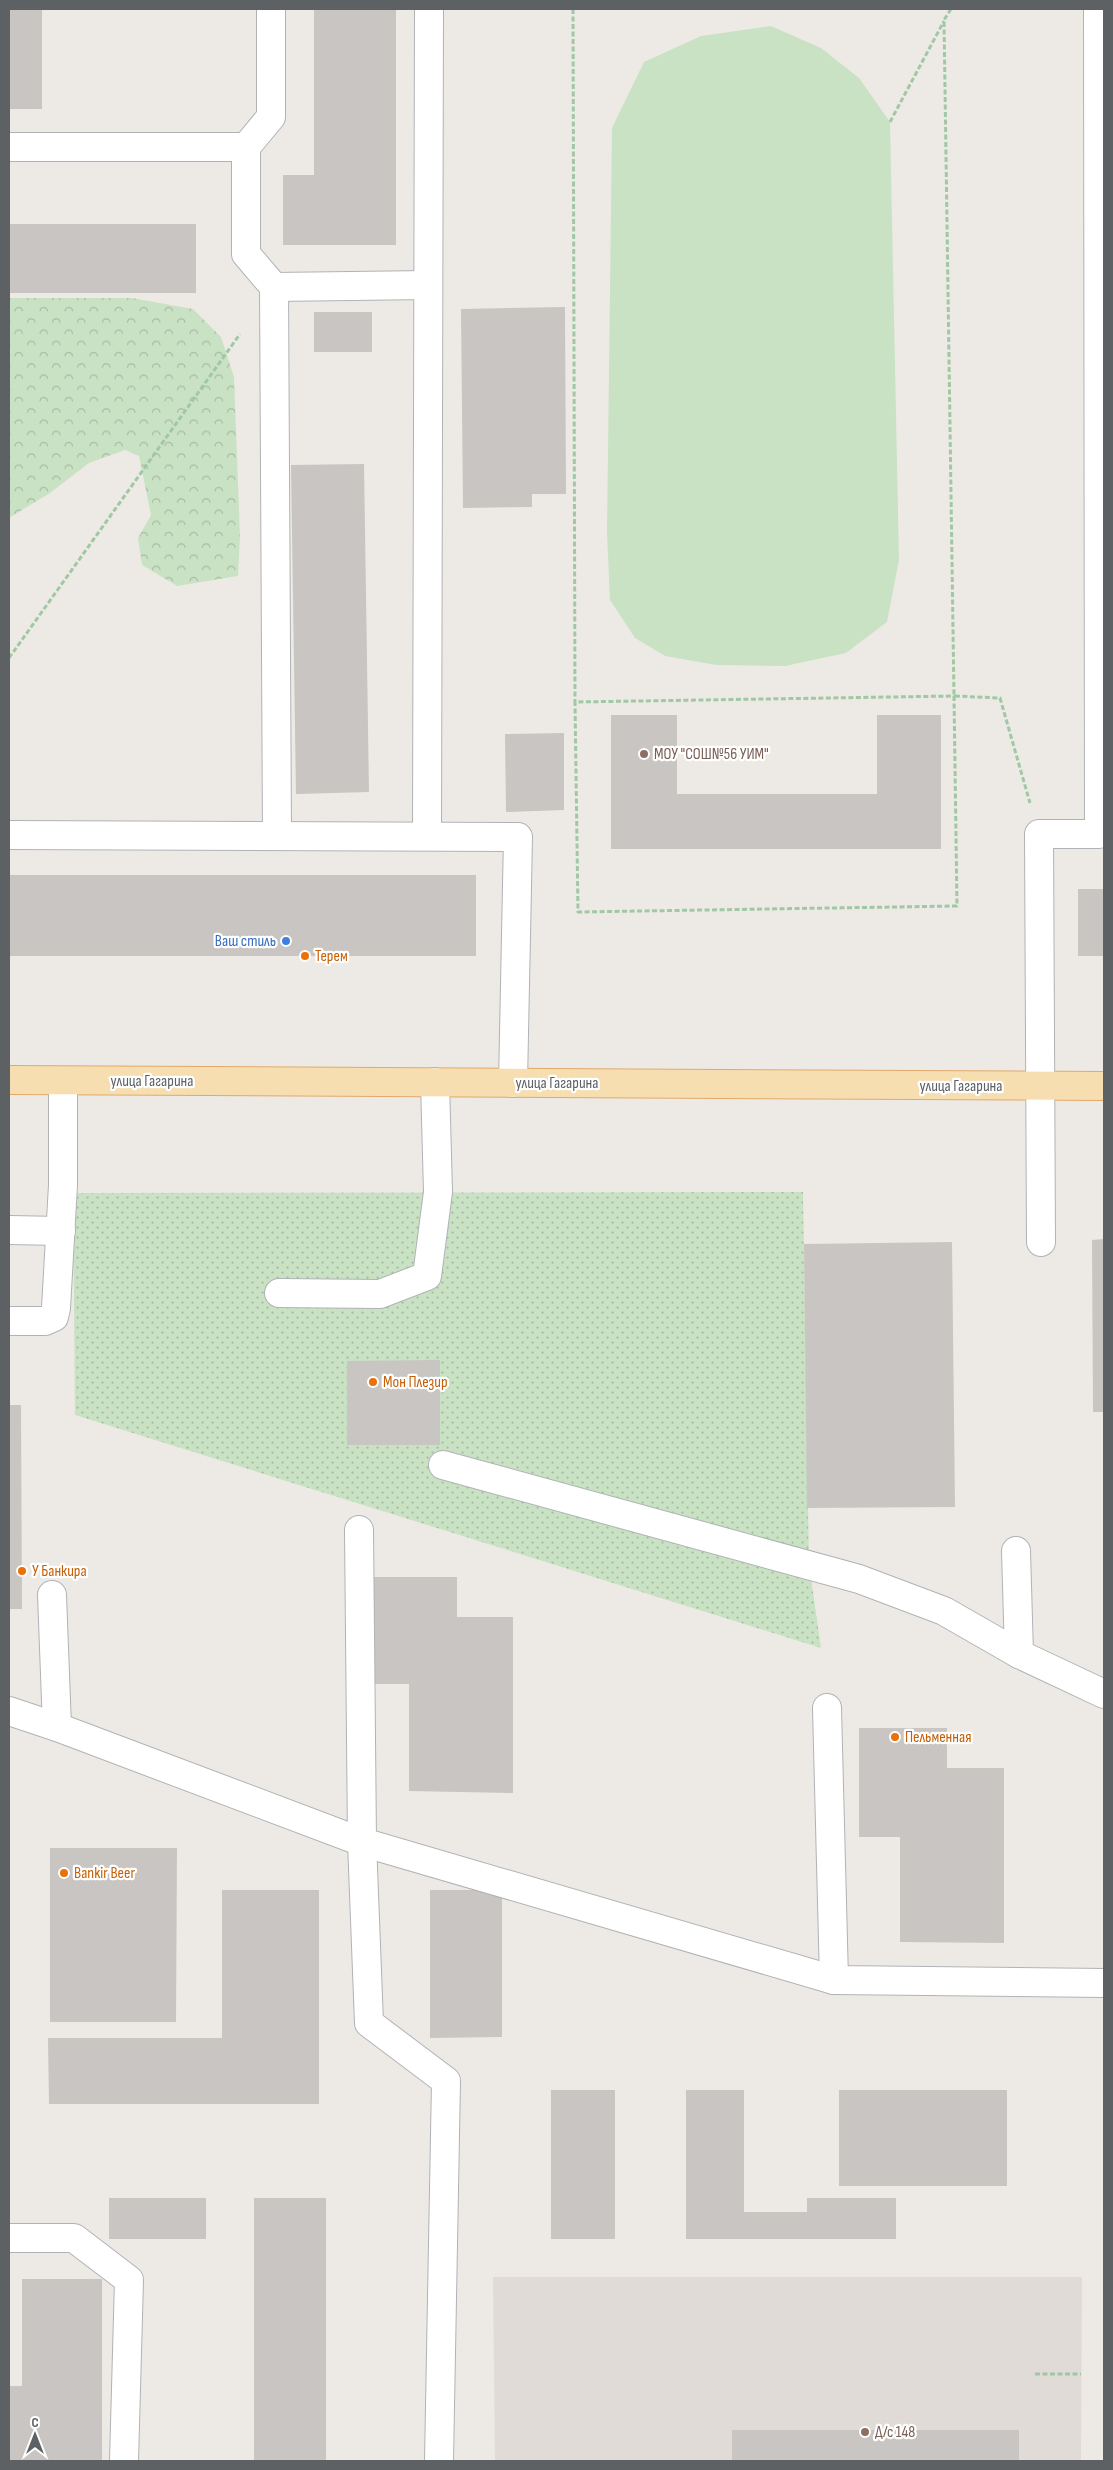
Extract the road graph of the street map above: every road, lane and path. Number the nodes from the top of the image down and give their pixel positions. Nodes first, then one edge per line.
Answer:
1 (271, 9) edge
2 (429, 9) edge
3 (573, 9) edge
4 (951, 9) edge
5 (1098, 9) edge
6 (944, 20) junction
7 (1101, 61) edge
8 (890, 122) dead end
9 (9, 147) edge
10 (246, 147) junction
11 (428, 286) junction
12 (274, 287) junction
13 (1101, 312) edge
14 (9, 658) edge
15 (954, 696) junction
16 (575, 702) junction
17 (1039, 834) junction
18 (1102, 834) edge
19 (9, 835) edge
20 (277, 835) junction
21 (427, 835) junction
22 (9, 1080) edge
23 (63, 1081) junction
24 (435, 1082) junction
25 (513, 1083) junction
26 (1039, 1086) junction
27 (1104, 1086) edge
28 (9, 1230) edge
29 (61, 1231) junction
30 (1041, 1242) dead end
31 (279, 1293) dead end
32 (9, 1321) edge
33 (443, 1465) dead end
34 (358, 1530) dead end
35 (1016, 1551) dead end
36 (52, 1595) dead end
37 (1019, 1654) junction
38 (1104, 1694) edge
39 (826, 1708) dead end
40 (9, 1711) edge
41 (57, 1727) junction
42 (362, 1842) junction
43 (834, 1980) junction
44 (1104, 1983) edge
45 (9, 2238) edge
46 (1036, 2374) dead end
47 (1082, 2374) dead end
48 (124, 2461) edge
49 (439, 2461) edge

1 - 10 lane
2 - 11 lane
3 - 16 path
4 - 6 path
5 - 7 lane
6 - 8 path
6 - 15 path
7 - 13 lane
9 - 10 lane
10 - 12 lane
11 - 12 lane
11 - 21 lane
12 - 14 path
12 - 20 lane
13 - 18 lane
15 - 16 path
15 - 16 path
15 - 17 path
17 - 18 lane
17 - 26 lane
19 - 20 lane
20 - 21 lane
21 - 25 lane
22 - 23 main road, улица Гагарина
23 - 24 main road, улица Гагарина
23 - 29 lane
24 - 25 main road, улица Гагарина
24 - 31 lane
25 - 26 main road, улица Гагарина
26 - 27 main road, улица Гагарина
26 - 30 lane
28 - 29 lane
29 - 32 lane
33 - 37 lane
34 - 42 lane
35 - 37 lane
36 - 41 lane
37 - 38 lane
39 - 43 lane
40 - 41 lane
41 - 42 lane
42 - 43 lane
42 - 49 lane
43 - 44 lane
45 - 48 lane
46 - 47 path

